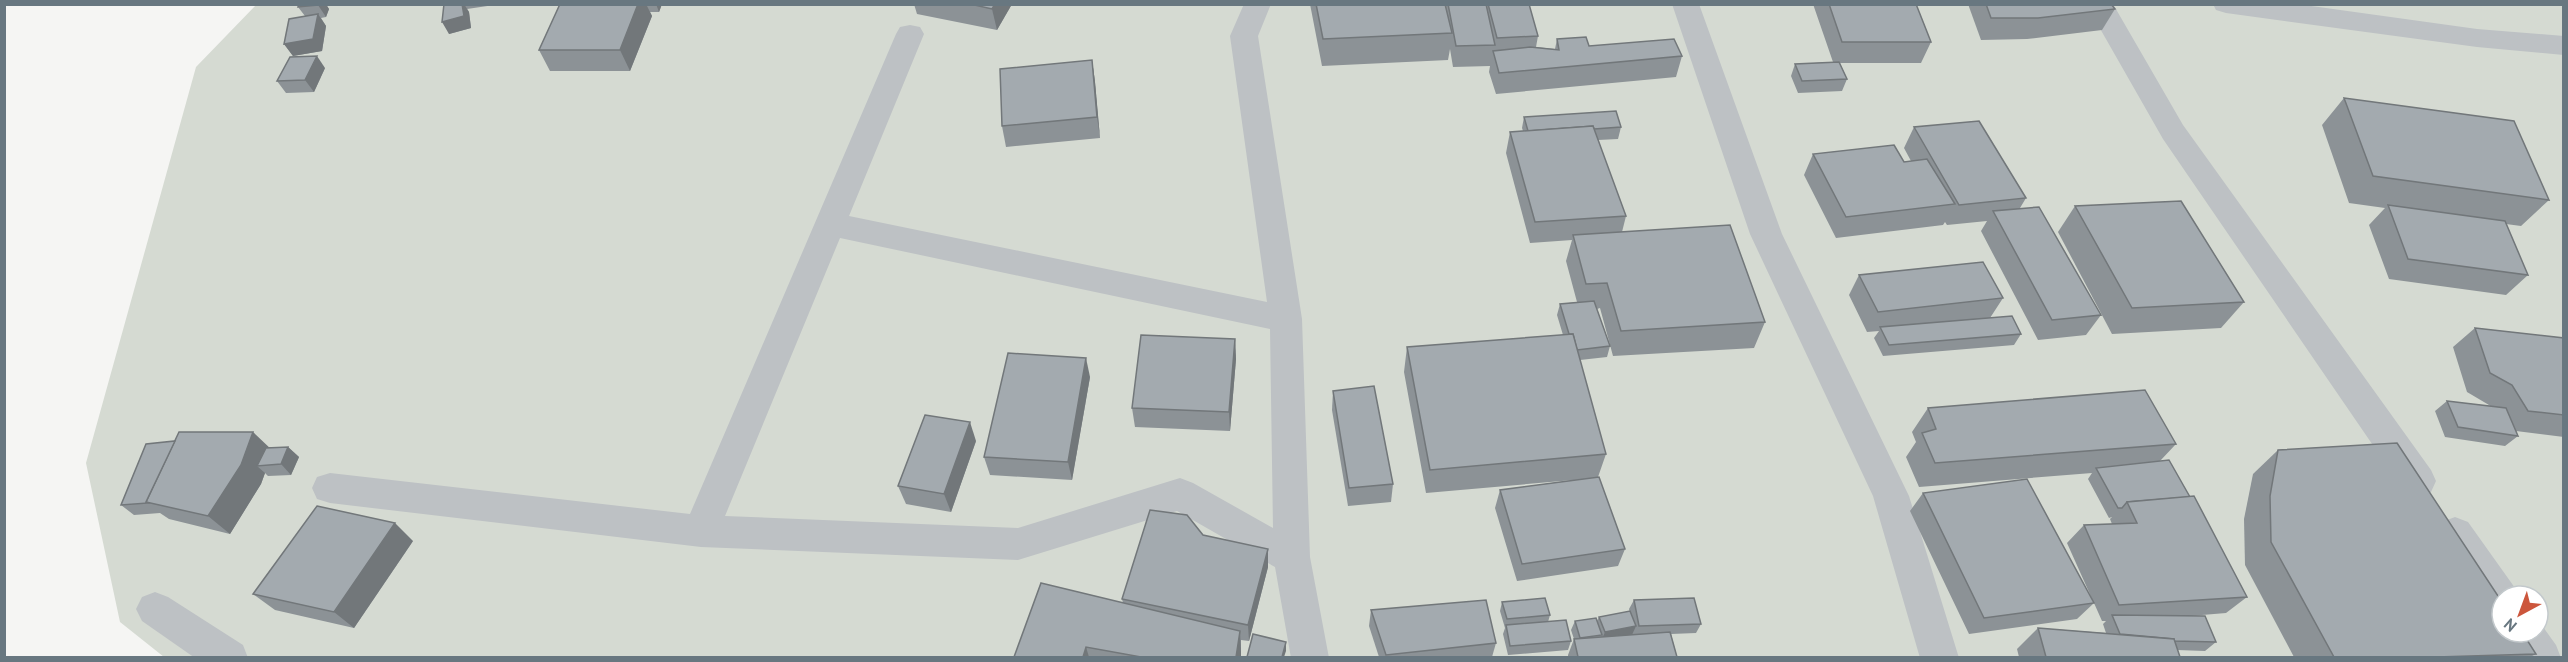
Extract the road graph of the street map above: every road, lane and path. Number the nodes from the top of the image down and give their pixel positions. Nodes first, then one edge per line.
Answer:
1 (1258, 4) edge
2 (1685, 4) edge
3 (2099, 4) edge
4 (2226, 4) edge
5 (910, 34) dead end
6 (2564, 46) edge
7 (831, 224) junction
8 (1286, 319) junction
9 (330, 488) dead end
10 (701, 531) junction
11 (1292, 556) junction
12 (2491, 584) edge
13 (155, 609) dead end
14 (2533, 644) edge
15 (229, 657) edge
16 (1310, 657) edge
17 (1940, 657) edge
18 (2542, 657) edge

1 - 8 street
2 - 17 street
3 - 12 street
4 - 6 street
5 - 7 street
7 - 8 street
7 - 10 street
8 - 11 street
9 - 10 street
10 - 11 street
11 - 16 street
13 - 15 street
14 - 18 street

